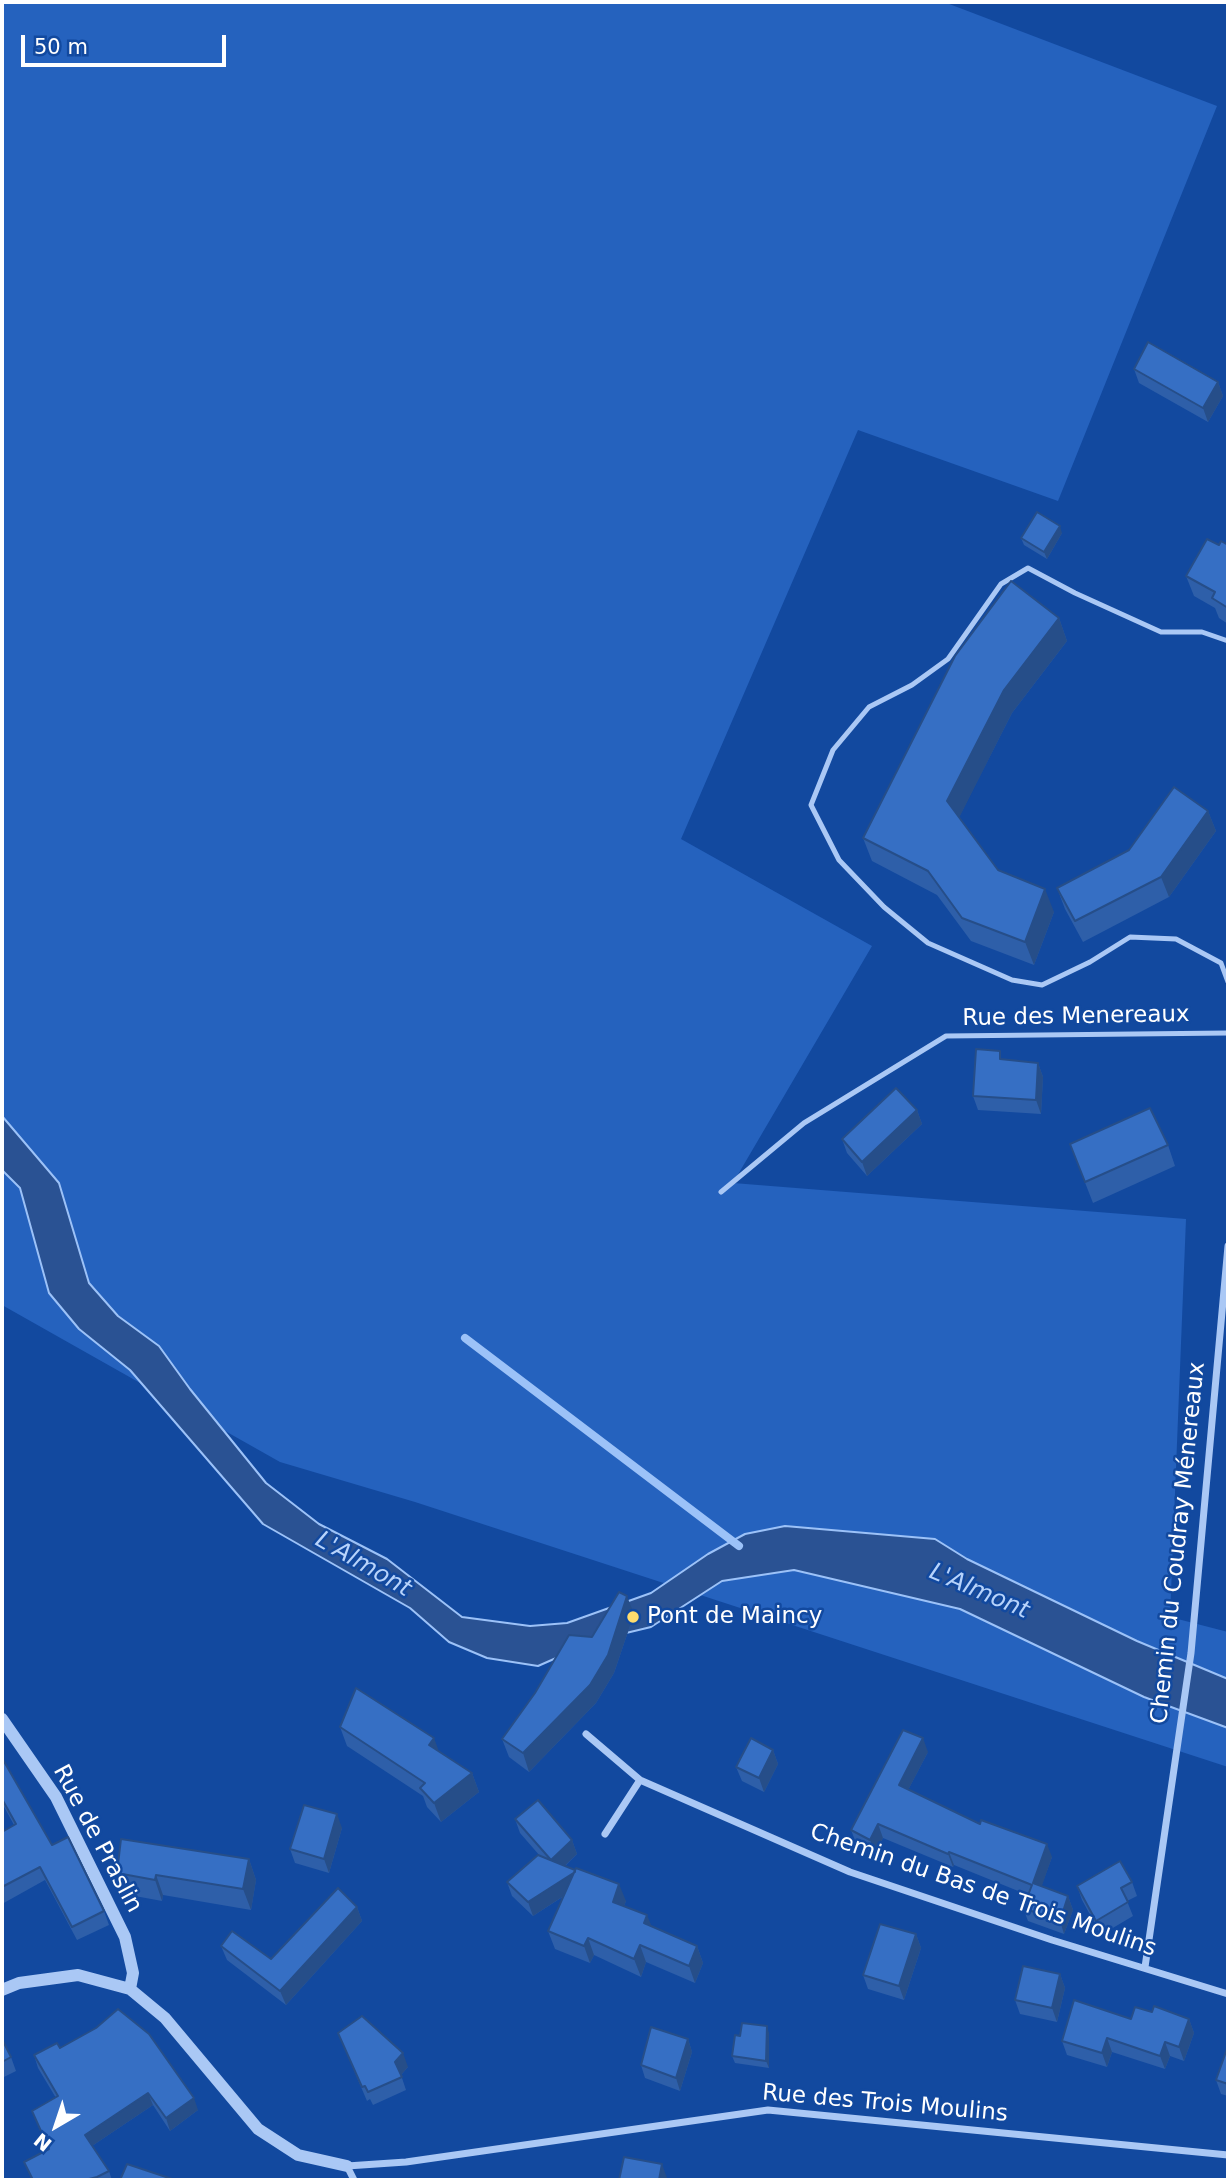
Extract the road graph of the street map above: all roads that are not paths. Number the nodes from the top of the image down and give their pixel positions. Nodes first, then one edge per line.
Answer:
1 (1228, 641) edge
2 (1228, 959) edge
3 (1221, 963) junction
4 (1228, 982) edge
5 (1228, 1033) edge
6 (721, 1192) dead end
7 (1228, 1247) edge
8 (2, 1718) edge
9 (586, 1734) dead end
10 (640, 1780) junction
11 (605, 1834) dead end
12 (1145, 1967) junction
13 (130, 1989) junction
14 (2, 1990) edge
15 (1228, 1994) edge
16 (1228, 2155) edge
17 (347, 2166) junction
18 (354, 2180) edge

1 - 3 lane
2 - 3 lane
3 - 4 lane
5 - 6 lane, Rue des Menereaux
7 - 12 street, Chemin du Coudray Ménereaux
8 - 13 street, Rue de Praslin
9 - 10 street, Chemin du Bas de Trois Moulins
10 - 11 street
10 - 12 street, Chemin du Bas de Trois Moulins
12 - 15 street, Chemin du Bas de Trois Moulins
13 - 14 street
13 - 17 street
16 - 17 street, Rue des Trois Moulins
17 - 18 street

